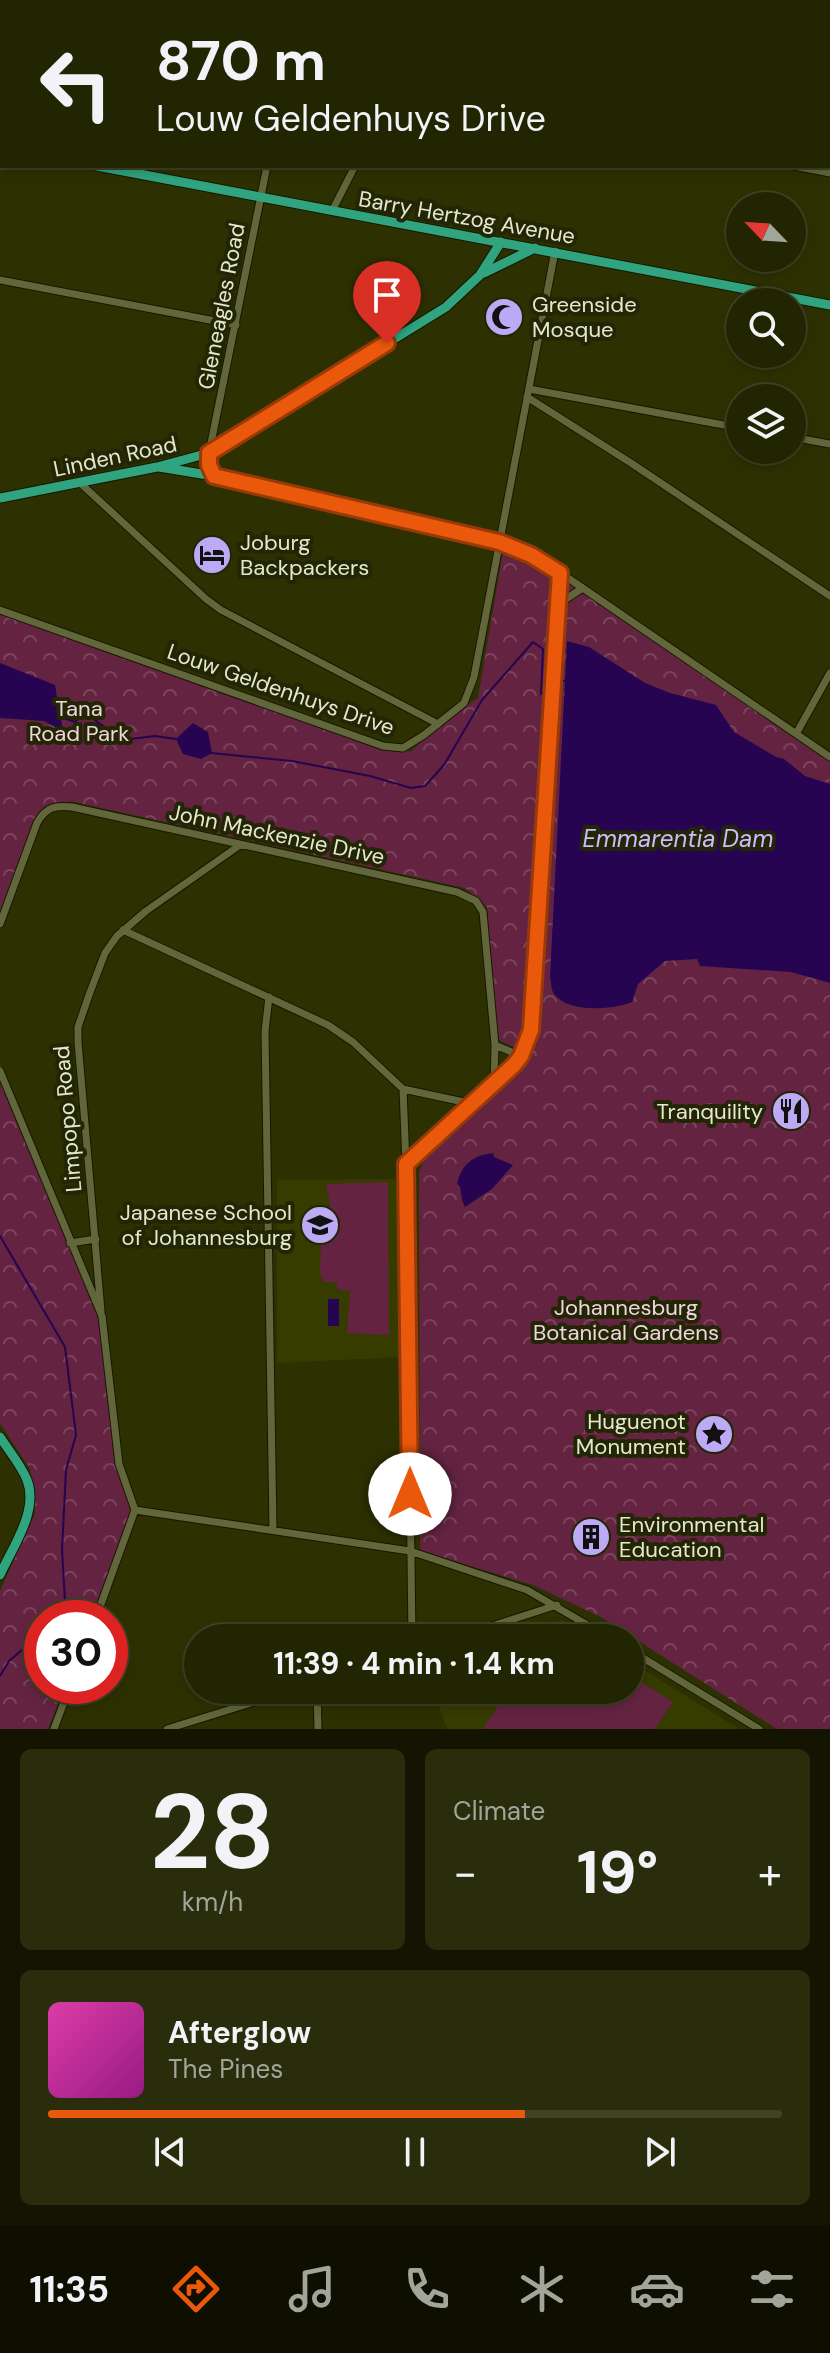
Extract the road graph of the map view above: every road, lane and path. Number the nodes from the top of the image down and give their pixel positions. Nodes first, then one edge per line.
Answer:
1 (267, 168) edge
2 (354, 168) edge
3 (131, 169) edge
4 (261, 197) junction
5 (332, 211) junction
6 (501, 242) junction
7 (535, 248) junction
8 (555, 251) junction
9 (480, 275) junction
10 (0, 280) edge
11 (830, 305) edge
12 (236, 325) junction
13 (528, 393) junction
14 (726, 426) edge
15 (806, 440) edge
16 (830, 444) edge
17 (209, 453) junction
18 (157, 467) junction
19 (214, 476) junction
20 (79, 482) junction
21 (0, 498) edge
22 (499, 542) junction
23 (560, 573) junction
24 (581, 589) junction
25 (830, 596) edge
26 (559, 604) junction
27 (0, 610) edge
28 (830, 673) edge
29 (438, 724) junction
30 (796, 734) junction
31 (830, 757) edge
32 (240, 845) junction
33 (0, 924) edge
34 (123, 930) junction
35 (269, 997) junction
36 (495, 1045) junction
37 (521, 1056) junction
38 (0, 1071) edge
39 (494, 1085) junction
40 (403, 1089) junction
41 (473, 1104) junction
42 (406, 1164) junction
43 (96, 1239) junction
44 (70, 1243) junction
45 (102, 1316) junction
46 (0, 1437) edge
47 (135, 1510) junction
48 (273, 1529) junction
49 (410, 1551) junction
50 (0, 1575) edge
51 (102, 1600) edge
52 (557, 1605) junction
53 (412, 1624) edge
54 (498, 1624) edge
55 (588, 1624) edge
56 (644, 1659) edge
57 (63, 1704) edge
58 (248, 1704) edge
59 (317, 1704) edge
60 (54, 1729) edge
61 (167, 1729) edge
62 (318, 1729) edge
63 (759, 1729) edge

1 - 4 street, Gleneagles Road
2 - 5 street
3 - 4 main road, Barry Hertzog Avenue
4 - 5 main road, Barry Hertzog Avenue
4 - 12 street, Gleneagles Road
5 - 6 main road, Barry Hertzog Avenue
6 - 7 main road, Barry Hertzog Avenue
6 - 9 main road, Linden Road
7 - 8 main road, Barry Hertzog Avenue
7 - 9 main road
8 - 11 main road, Barry Hertzog Avenue
8 - 13 street, Louw Geldenhuys Drive
9 - 17 main road, Linden Road
10 - 12 street
12 - 17 street, Gleneagles Road
13 - 14 street
13 - 22 street, Louw Geldenhuys Drive
13 - 25 street
15 - 16 street
17 - 18 main road, Linden Road
17 - 19 street
18 - 19 main road
18 - 20 main road, Linden Road
19 - 22 street
20 - 21 main road, Linden Road
20 - 29 street
22 - 23 street
22 - 29 street, Louw Geldenhuys Drive
23 - 24 street
23 - 26 street
24 - 26 street
24 - 30 street
26 - 37 street
27 - 29 street, Louw Geldenhuys Drive
28 - 30 street
30 - 31 street
32 - 33 street, John Mackenzie Drive
32 - 34 street, Limpopo Road
32 - 36 street, John Mackenzie Drive
34 - 35 street
34 - 43 street, Limpopo Road
35 - 40 street
35 - 48 street
36 - 37 street
36 - 39 street, John Mackenzie Drive
37 - 39 street
38 - 44 street
39 - 41 street
40 - 41 street
40 - 42 street
41 - 42 street
42 - 49 street
43 - 44 street
43 - 45 street, Limpopo Road
44 - 45 street
45 - 47 street
46 - 50 main road
47 - 48 street
47 - 51 street
48 - 49 street
49 - 52 street
49 - 53 street
52 - 54 street
52 - 55 street
56 - 63 street
57 - 60 street
58 - 61 street
59 - 62 street

